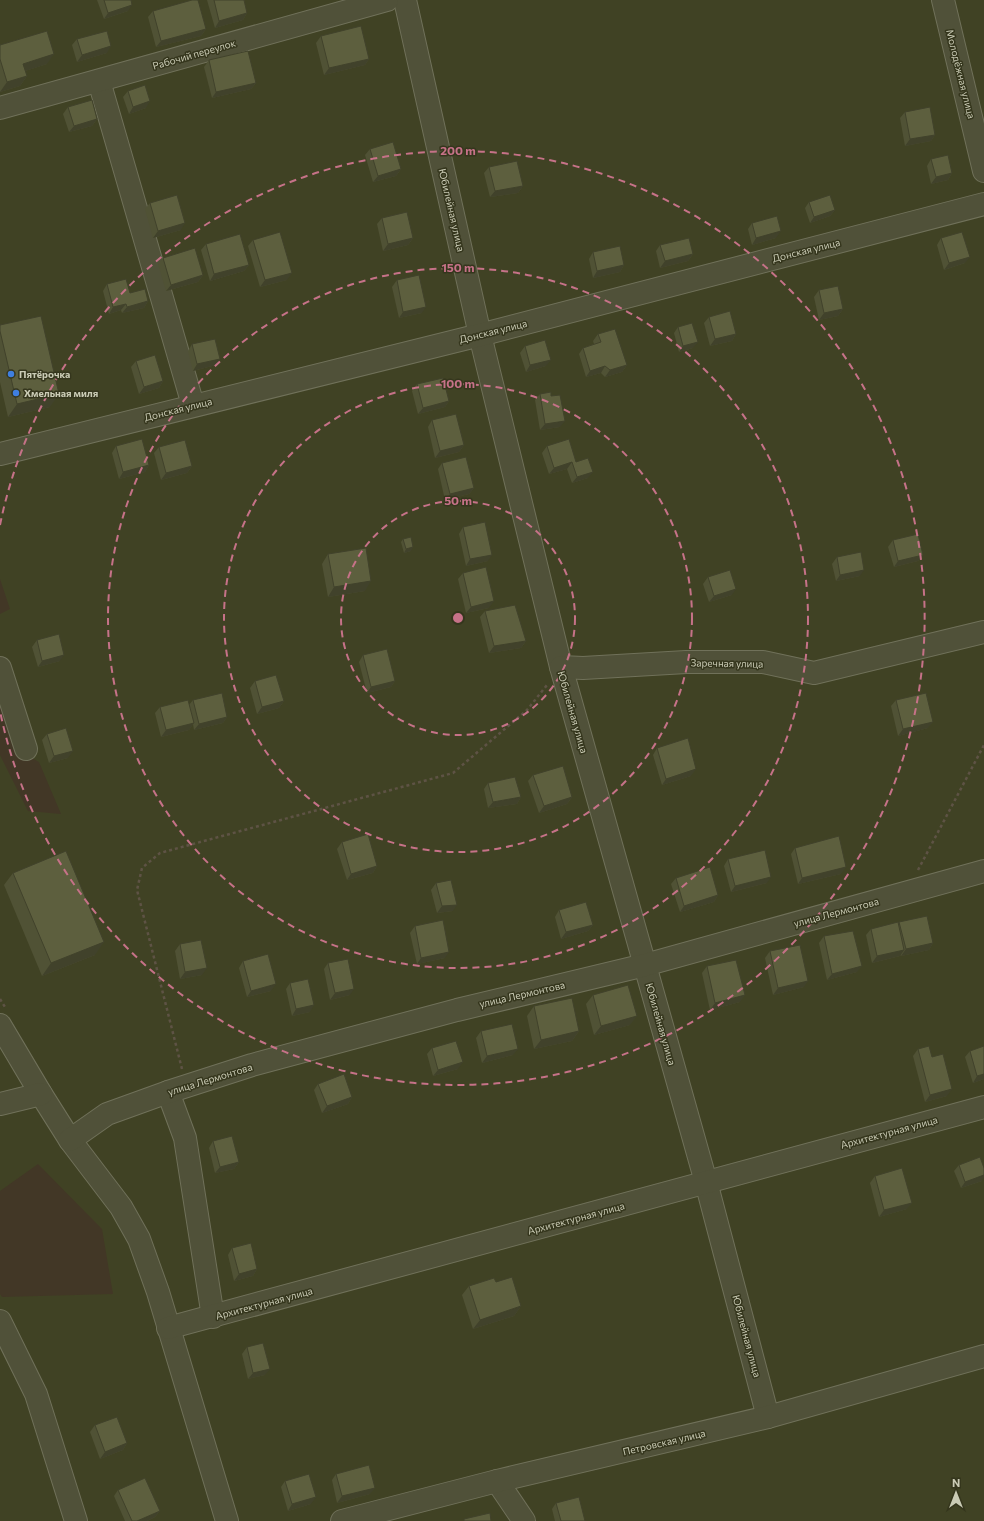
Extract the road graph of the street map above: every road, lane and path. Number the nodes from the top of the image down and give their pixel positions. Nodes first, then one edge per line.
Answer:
1 (387, 0) edge
2 (405, 0) edge
3 (943, 0) edge
4 (99, 81) junction
5 (0, 108) edge
6 (984, 171) edge
7 (984, 204) edge
8 (480, 335) junction
9 (193, 405) junction
10 (0, 454) edge
11 (984, 632) edge
12 (561, 667) junction
13 (0, 668) edge
14 (984, 745) edge
15 (26, 749) dead end
16 (984, 871) edge
17 (906, 892) junction
18 (645, 965) junction
19 (0, 1026) edge
20 (177, 1089) junction
21 (40, 1094) junction
22 (0, 1104) edge
23 (984, 1106) edge
24 (70, 1140) junction
25 (706, 1182) junction
26 (213, 1317) junction
27 (0, 1321) edge
28 (168, 1328) junction
29 (984, 1356) edge
30 (768, 1417) junction
31 (497, 1481) junction
32 (76, 1521) edge
33 (227, 1521) edge
34 (342, 1521) edge
35 (524, 1521) edge

1 - 4 street, Рабочий переулок
2 - 8 street, Юбилейная улица
3 - 6 street, Молодёжная улица
4 - 5 street, Рабочий переулок
4 - 9 street
7 - 8 street, Донская улица
8 - 9 street, Донская улица
8 - 12 street, Юбилейная улица
9 - 10 street, Донская улица
11 - 12 street, Заречная улица
12 - 18 street, Юбилейная улица
12 - 20 path
13 - 15 street
14 - 17 path
16 - 17 street, улица Лермонтова
17 - 18 street, улица Лермонтова
18 - 20 street, улица Лермонтова
18 - 25 street, Юбилейная улица
19 - 21 street
20 - 24 street, улица Лермонтова
20 - 26 street
21 - 22 street
21 - 24 street
23 - 25 street, Архитектурная улица
24 - 28 street
25 - 26 street, Архитектурная улица
25 - 30 street, Юбилейная улица
26 - 28 street, Архитектурная улица
27 - 32 street
28 - 33 street
29 - 30 street, Петровская улица
30 - 31 street, Петровская улица
31 - 34 street, Петровская улица
31 - 35 street

